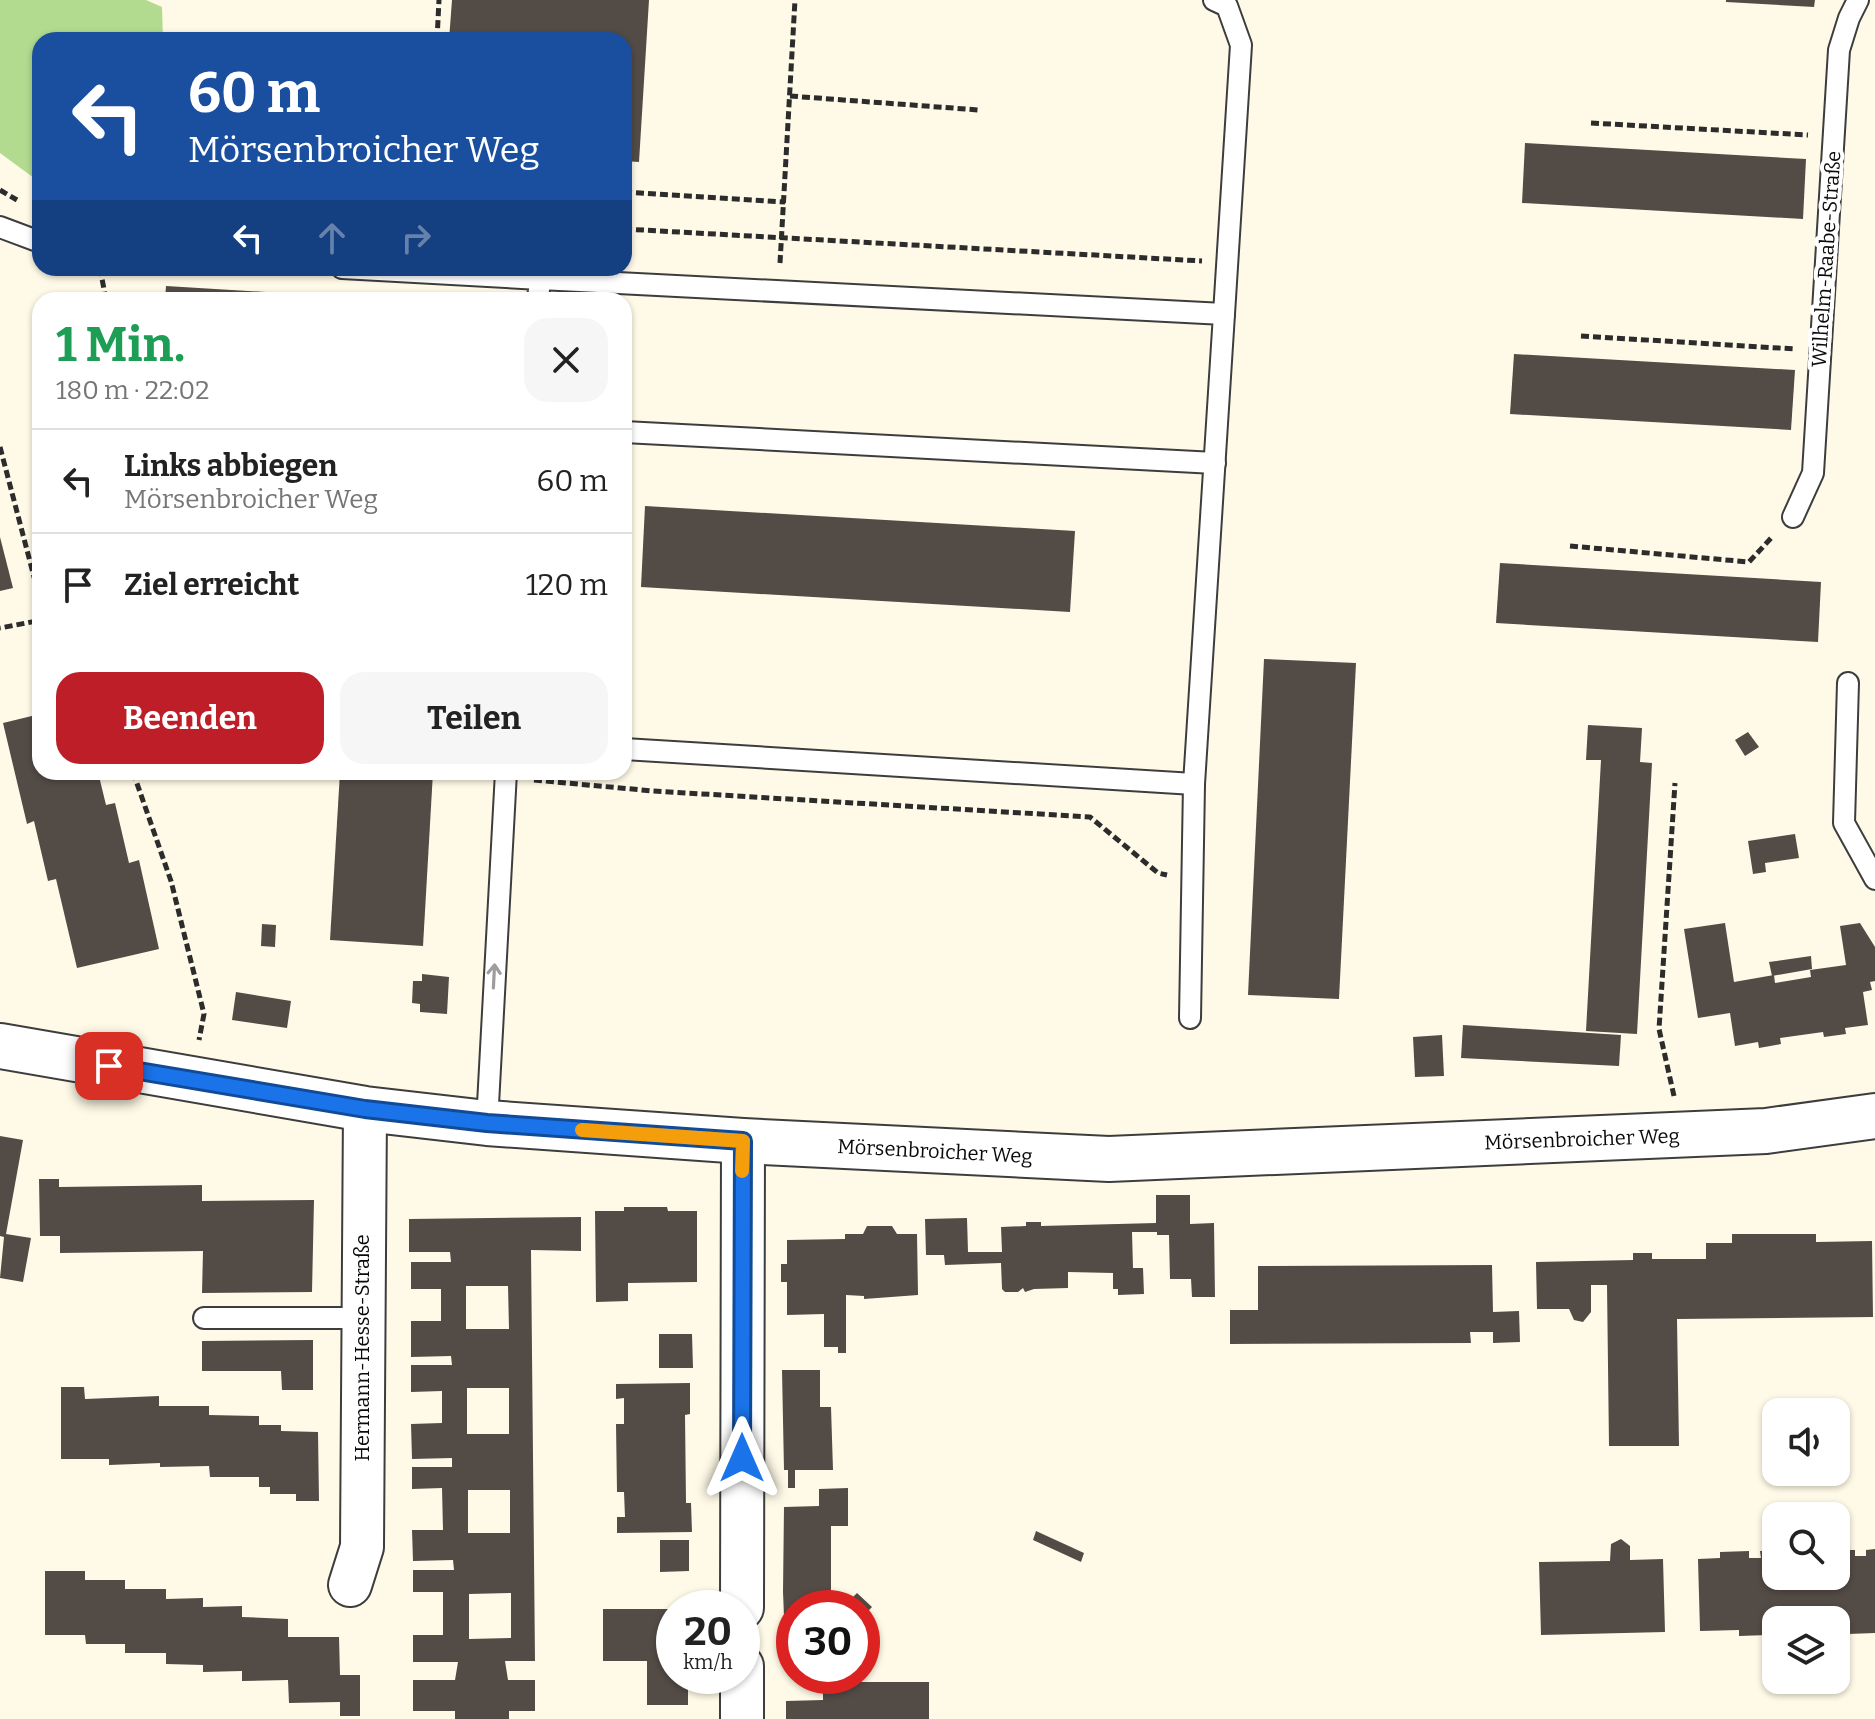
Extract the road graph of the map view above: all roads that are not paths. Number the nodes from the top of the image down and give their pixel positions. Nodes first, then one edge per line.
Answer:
1 (1214, 0) edge
2 (1858, 0) edge
3 (0, 227) edge
4 (32, 239) edge
5 (414, 276) edge
6 (539, 290) edge
7 (1224, 314) junction
8 (632, 432) edge
9 (1215, 463) junction
10 (1793, 517) dead end
11 (1848, 683) dead end
12 (632, 749) edge
13 (505, 780) edge
14 (1194, 784) junction
15 (1875, 879) edge
16 (1190, 1018) dead end
17 (0, 1046) edge
18 (365, 1109) junction
19 (1875, 1116) edge
20 (487, 1123) junction
21 (743, 1141) junction
22 (204, 1318) dead end
23 (362, 1318) junction
24 (350, 1585) dead end
25 (742, 1590) edge
26 (742, 1694) edge
27 (742, 1719) edge

1 - 7 lane
2 - 10 lane, Wilhelm-Raabe-Straße
3 - 4 lane
5 - 6 lane
6 - 7 lane
7 - 9 lane
8 - 9 lane
9 - 14 lane
11 - 15 lane
12 - 14 lane
20 -> 13 lane
14 - 16 lane
17 - 18 street, Mörsenbroicher Weg
18 - 20 street, Mörsenbroicher Weg
18 - 23 street, Hermann-Hesse-Straße
19 - 21 street, Mörsenbroicher Weg
20 - 21 street, Mörsenbroicher Weg
21 - 25 street
22 - 23 lane
23 - 24 street, Hermann-Hesse-Straße
26 - 27 street

